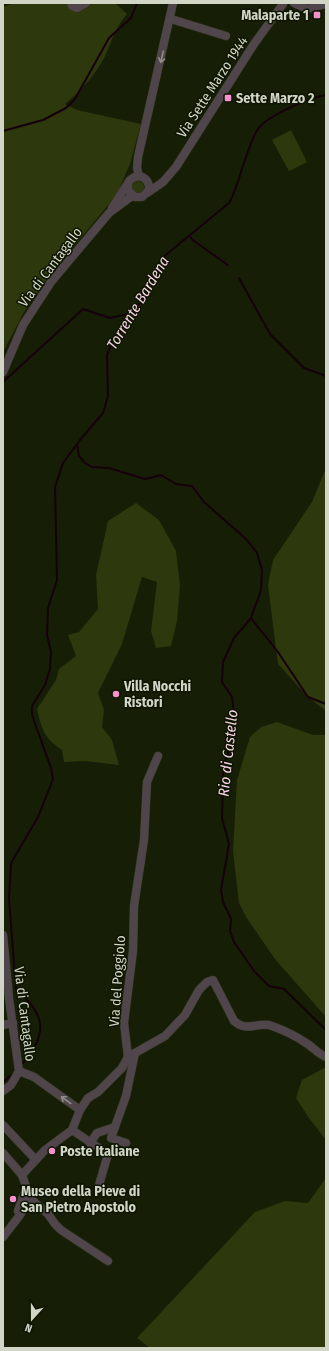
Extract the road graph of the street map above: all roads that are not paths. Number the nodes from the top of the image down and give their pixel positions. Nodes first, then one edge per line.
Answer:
1 (71, 3) edge
2 (86, 3) edge
3 (174, 3) edge
4 (282, 3) edge
5 (294, 3) edge
6 (326, 4) edge
7 (171, 19) junction
8 (226, 36) dead end
9 (139, 176) junction
10 (147, 180) junction
11 (128, 183) junction
12 (160, 183) junction
13 (147, 193) junction
14 (132, 196) junction
15 (109, 213) junction
16 (3, 372) edge
17 (158, 756) dead end
18 (3, 935) edge
19 (13, 1023) junction
20 (3, 1025) edge
21 (132, 1055) junction
22 (326, 1057) edge
23 (19, 1067) junction
24 (3, 1091) edge
25 (80, 1110) junction
26 (3, 1125) edge
27 (115, 1127) junction
28 (72, 1130) junction
29 (111, 1138) junction
30 (90, 1143) junction
31 (126, 1143) dead end
32 (99, 1147) junction
33 (3, 1153) edge
34 (35, 1159) junction
35 (22, 1175) junction
36 (99, 1185) dead end
37 (20, 1216) junction
38 (3, 1237) edge
39 (108, 1261) dead end

1 - 2 street
3 - 7 street
4 - 5 street, Via Sette Marzo 1944
4 - 12 street, Via Sette Marzo 1944
5 - 6 street, Via Sette Marzo 1944
7 - 8 street
7 -> 9 street
9 - 10 street
9 - 11 street
10 - 12 street
10 - 13 street
11 - 14 street
11 - 15 street
12 - 13 street, Via Sette Marzo 1944
13 - 14 street
14 - 15 street
15 - 16 street, Via di Cantagallo
17 - 21 street, Via del Poggiolo
18 - 19 street, Via di Cantagallo
19 - 20 street
19 - 23 street, Via di Cantagallo
21 - 22 street
21 - 25 street
21 - 27 street, Via del Poggiolo
23 - 24 street, Via di Cantagallo
25 -> 23 street
25 - 28 street
26 - 34 street
27 - 29 street, Via del Poggiolo
27 - 30 street
28 - 30 street
28 - 34 street
29 - 31 street
29 - 32 street
30 - 32 street
32 - 36 street
33 - 35 street
34 - 35 street
35 - 37 street
37 - 38 street
37 - 39 street

